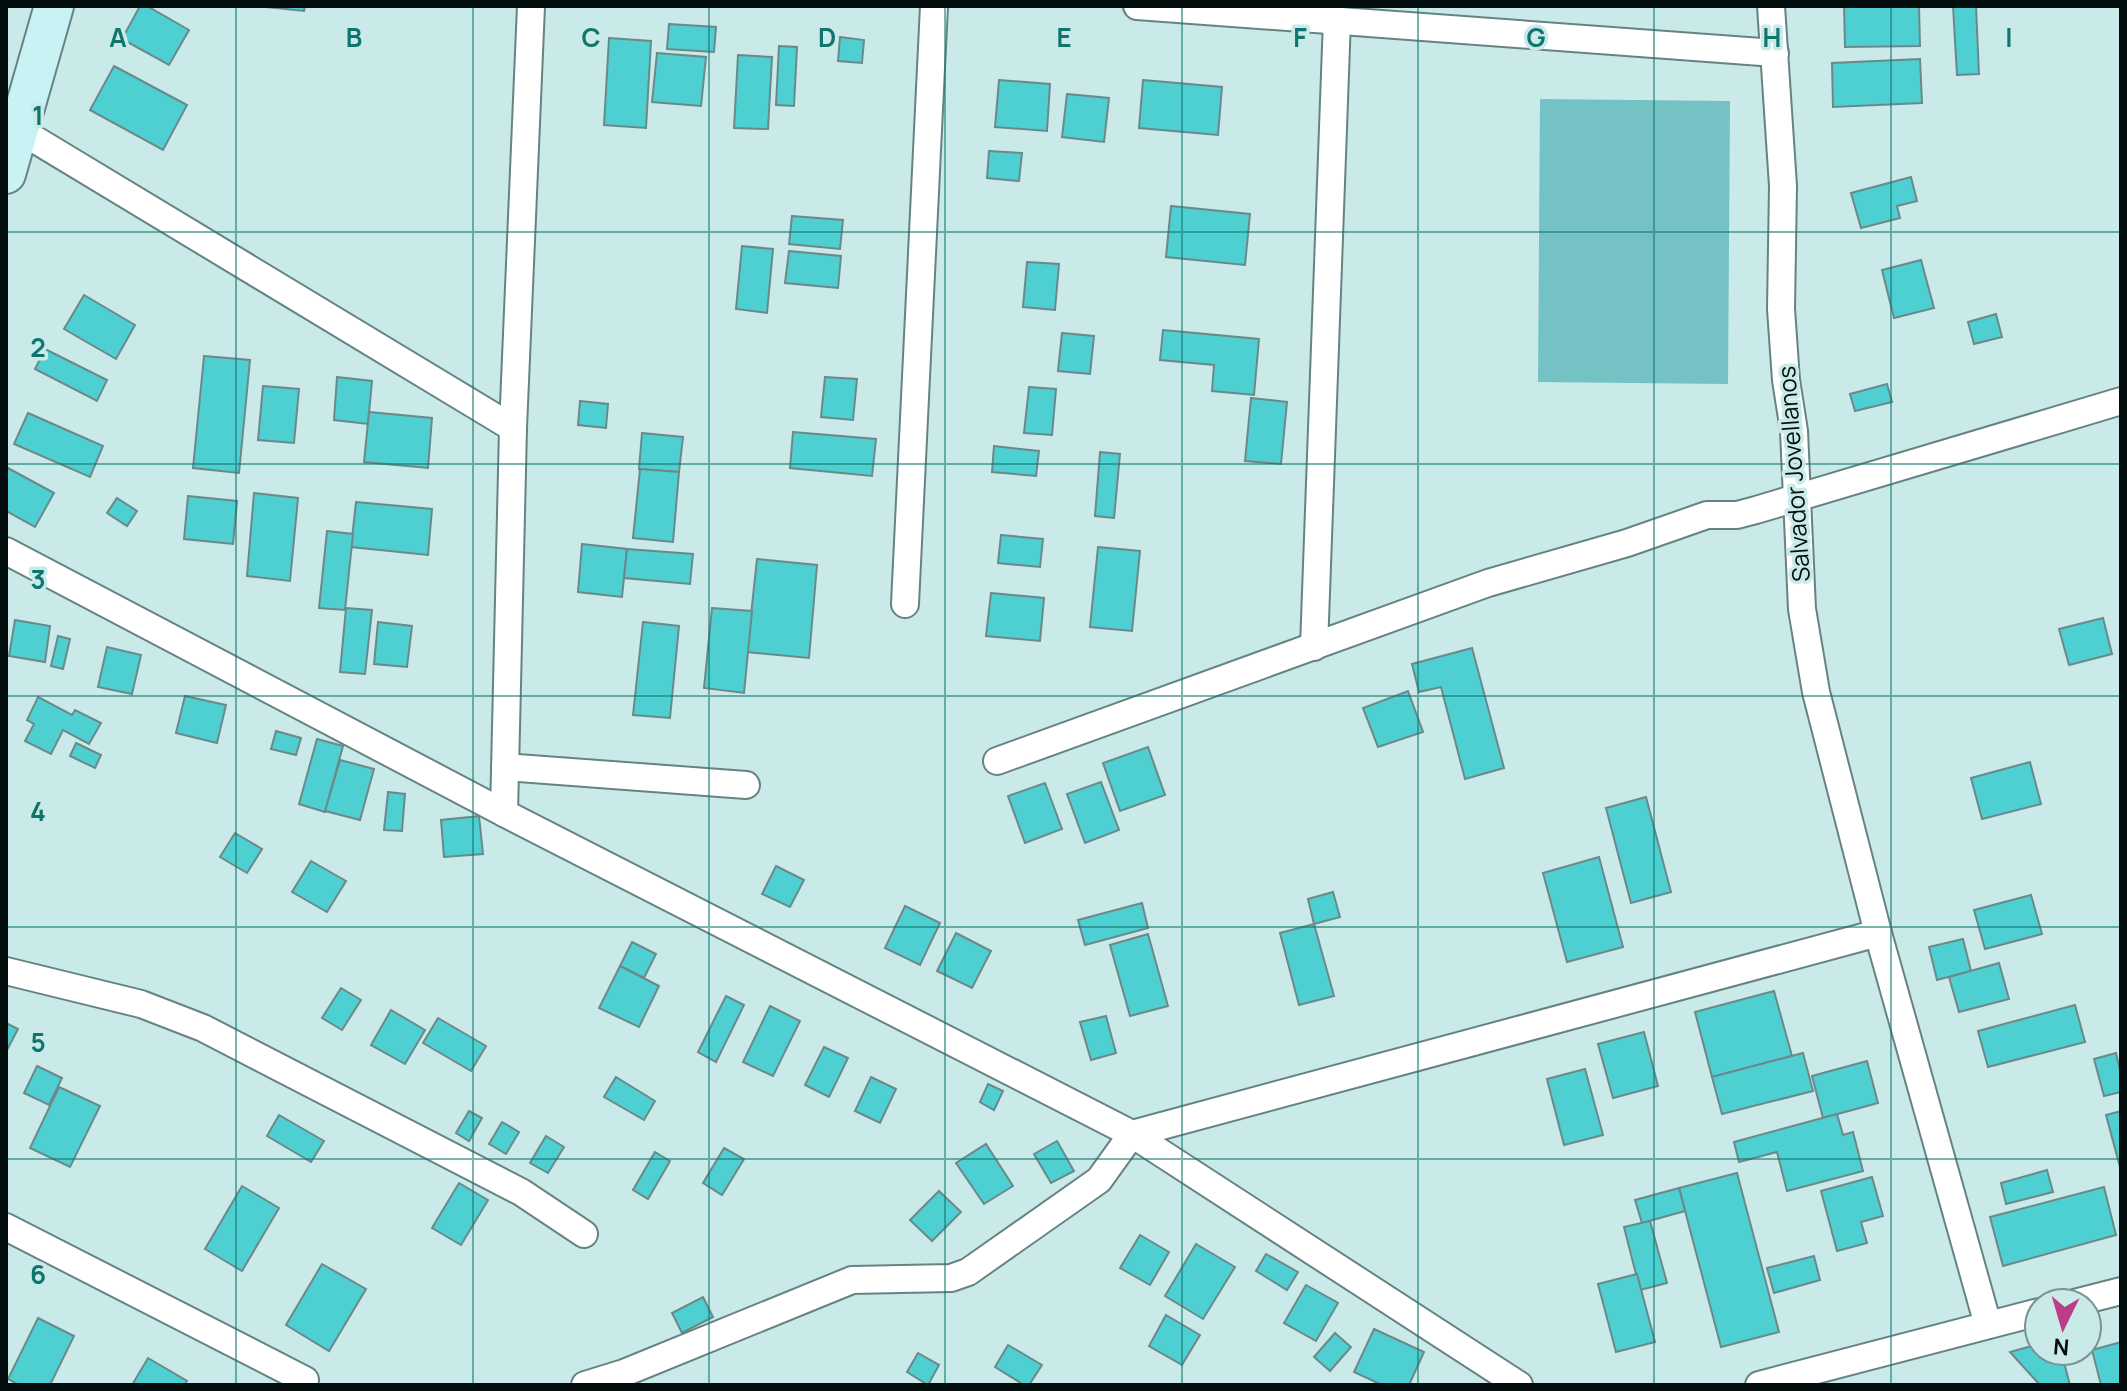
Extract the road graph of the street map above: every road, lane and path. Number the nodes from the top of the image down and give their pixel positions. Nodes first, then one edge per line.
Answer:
1 (54, 6) edge
2 (531, 6) edge
3 (934, 6) edge
4 (1137, 6) edge
5 (1771, 6) edge
6 (1337, 19) junction
7 (1775, 53) junction
8 (12, 126) edge
9 (6, 174) edge
10 (2121, 401) edge
11 (513, 428) junction
12 (1797, 497) junction
13 (6, 551) edge
14 (905, 604) dead end
15 (1314, 647) junction
16 (997, 761) dead end
17 (505, 767) junction
18 (746, 785) dead end
19 (504, 813) junction
20 (1878, 933) junction
21 (6, 971) edge
22 (1132, 1134) junction
23 (6, 1227) edge
24 (584, 1234) dead end
25 (2023, 1316) edge
26 (1988, 1325) junction
27 (305, 1380) dead end
28 (585, 1385) edge
29 (1519, 1385) edge
30 (1759, 1385) edge

1 - 8 street
2 - 11 street
3 - 14 street
4 - 6 street
5 - 7 street, Salvador Jovellanos
6 - 7 street
6 - 15 street
7 - 12 street, Salvador Jovellanos
8 - 9 street
8 - 11 street
10 - 12 street
11 - 17 street
12 - 15 street
12 - 20 street, Salvador Jovellanos
13 - 19 street
15 - 16 street
17 - 18 street
17 - 19 street
19 - 22 street
20 - 22 street
20 - 26 street, Salvador Jovellanos
21 - 24 street
22 - 28 street
22 - 29 street
23 - 27 street
25 - 26 street
26 - 30 street

